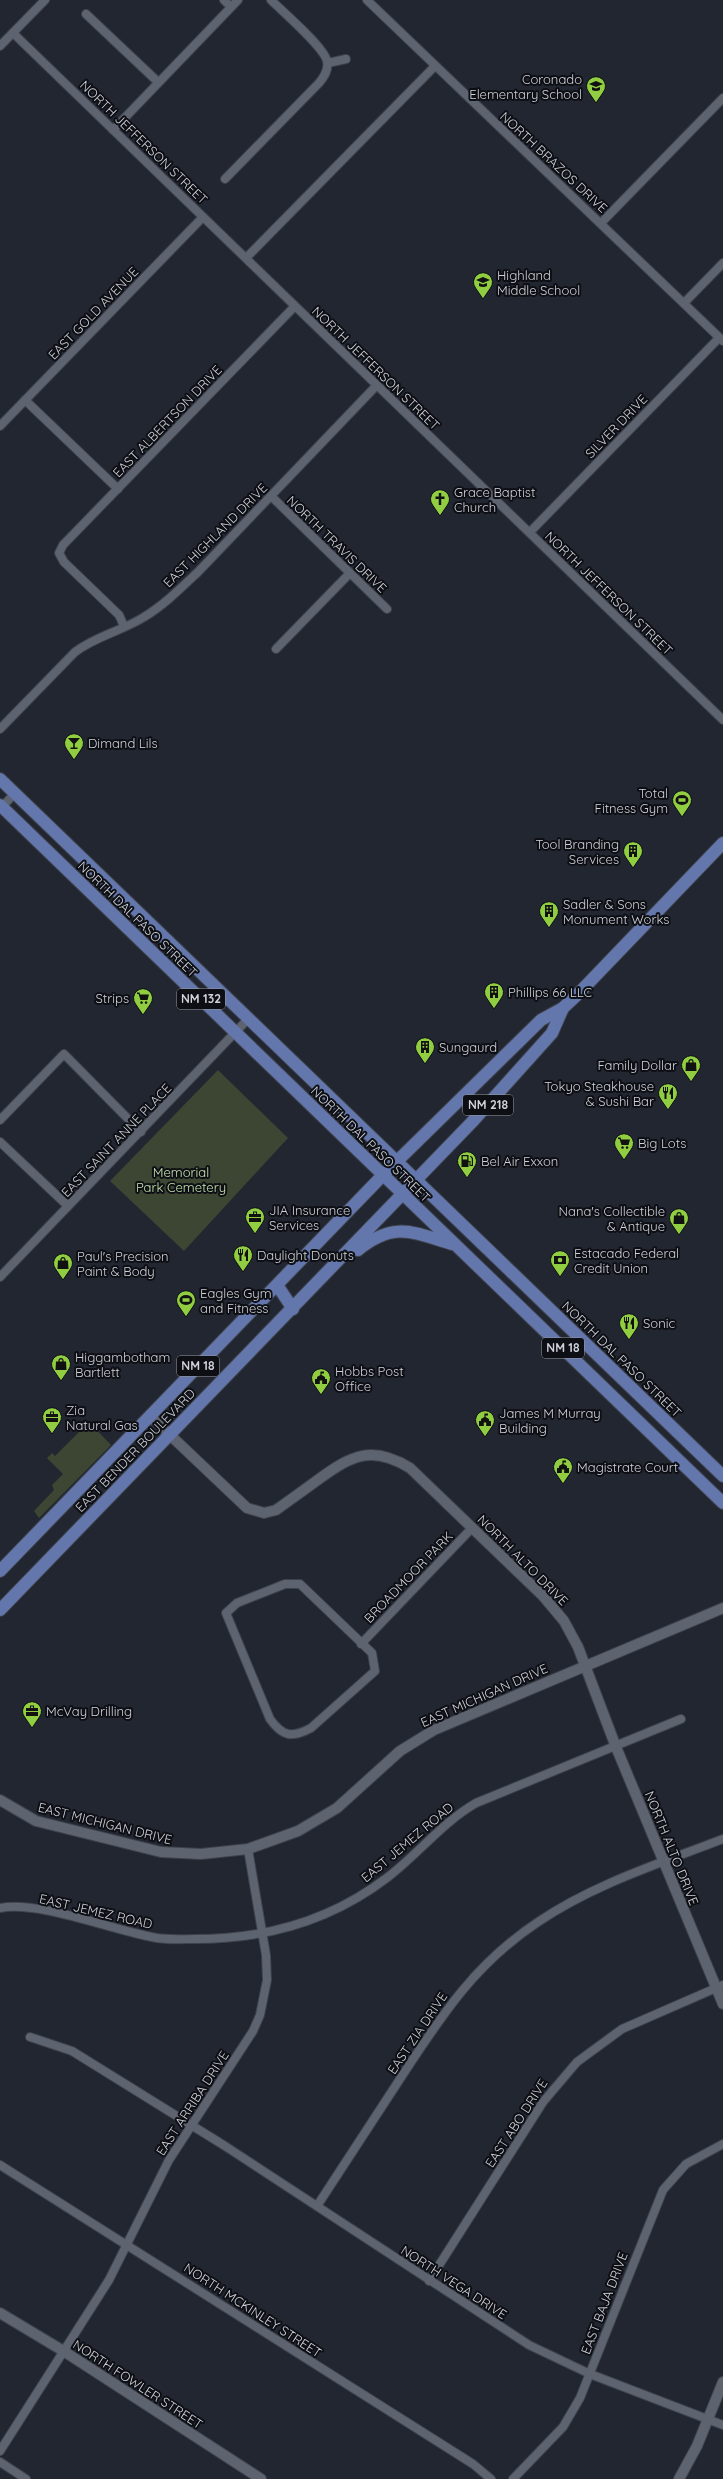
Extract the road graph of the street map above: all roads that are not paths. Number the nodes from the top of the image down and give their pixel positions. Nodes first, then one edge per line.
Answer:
1 (45, 0) edge
2 (224, 0) edge
3 (238, 0) edge
4 (271, 0) edge
5 (367, 0) edge
6 (231, 7) junction
7 (86, 14) dead end
8 (13, 33) junction
9 (0, 46) edge
10 (346, 59) dead end
11 (328, 62) junction
12 (435, 66) junction
13 (158, 82) junction
14 (723, 98) edge
15 (113, 130) junction
16 (225, 180) dead end
17 (203, 217) junction
18 (601, 223) junction
19 (246, 258) junction
20 (723, 263) edge
21 (684, 303) junction
22 (295, 306) junction
23 (721, 339) edge
24 (378, 385) junction
25 (25, 400) junction
26 (0, 426) edge
27 (118, 489) junction
28 (271, 496) junction
29 (530, 532) junction
30 (350, 573) junction
31 (387, 609) dead end
32 (124, 626) junction
33 (276, 649) dead end
34 (723, 720) edge
35 (0, 729) edge
36 (0, 779) edge
37 (15, 793) junction
38 (1, 807) edge
39 (723, 843) edge
40 (563, 1008) junction
41 (248, 1019) junction
42 (235, 1032) junction
43 (0, 1120) edge
44 (141, 1132) junction
45 (0, 1142) edge
46 (397, 1161) junction
47 (383, 1175) junction
48 (416, 1180) junction
49 (403, 1194) junction
50 (68, 1206) junction
51 (456, 1246) junction
52 (344, 1256) junction
53 (0, 1277) edge
54 (277, 1285) junction
55 (293, 1309) junction
56 (150, 1416) junction
57 (170, 1435) junction
58 (723, 1476) edge
59 (723, 1503) edge
60 (472, 1528) junction
61 (0, 1571) edge
62 (723, 1608) edge
63 (0, 1610) edge
64 (361, 1644) junction
65 (585, 1665) junction
66 (680, 1719) dead end
67 (616, 1747) junction
68 (0, 1800) edge
69 (723, 1839) edge
70 (248, 1849) junction
71 (664, 1862) junction
72 (0, 1908) edge
73 (262, 1934) junction
74 (720, 1986) edge
75 (723, 2004) edge
76 (30, 2037) dead end
77 (191, 2124) junction
78 (723, 2144) edge
79 (0, 2165) edge
80 (317, 2206) junction
81 (128, 2244) junction
82 (429, 2281) junction
83 (0, 2313) edge
84 (65, 2352) junction
85 (590, 2374) junction
86 (723, 2382) edge
87 (708, 2418) junction
88 (723, 2424) edge
89 (0, 2451) edge
90 (0, 2462) edge
91 (26, 2479) edge
92 (262, 2479) edge
93 (491, 2479) edge
94 (513, 2479) edge
95 (679, 2479) edge

1 - 8 street
2 - 6 street
3 - 6 street
4 - 11 street
5 - 12 street, NORTH BRAZOS DRIVE
6 - 13 street
7 - 13 street
8 - 9 street
8 - 15 street, NORTH JEFFERSON STREET
10 - 11 street
11 - 16 street
12 - 18 street, NORTH BRAZOS DRIVE
12 - 19 street
13 - 15 street
14 - 18 street
15 - 17 street, NORTH JEFFERSON STREET
17 - 19 street, NORTH JEFFERSON STREET
17 - 25 street, EAST GOLD AVENUE
18 - 21 street, NORTH BRAZOS DRIVE
19 - 22 street, NORTH JEFFERSON STREET
20 - 21 street
21 - 23 street, NORTH BRAZOS DRIVE
22 - 24 street, NORTH JEFFERSON STREET
22 - 27 street, EAST ALBERTSON DRIVE
23 - 29 street, SILVER DRIVE
24 - 28 street, EAST HIGHLAND DRIVE
24 - 29 street, NORTH JEFFERSON STREET
25 - 26 street, EAST GOLD AVENUE
25 - 27 street
27 - 32 street, EAST ALBERTSON DRIVE
28 - 30 street, NORTH TRAVIS DRIVE
28 - 32 street, EAST HIGHLAND DRIVE
29 - 34 street, NORTH JEFFERSON STREET
30 - 31 street, NORTH TRAVIS DRIVE
30 - 33 street
32 - 35 street, EAST HIGHLAND DRIVE
36 - 37 main road, NORTH DAL PASO STREET / NM 132
37 - 38 street
37 - 41 main road, NORTH DAL PASO STREET / NM 132
38 - 42 main road, NORTH DAL PASO STREET / NM 132
39 - 40 main road, EAST BENDER BOULEVARD / NM 218
40 - 46 main road, EAST BENDER BOULEVARD
40 - 48 main road, EAST BENDER BOULEVARD / NM 218
41 - 42 street, EAST SAINT ANNE PLACE
41 - 46 main road, NORTH DAL PASO STREET / NM 132
42 - 44 street, EAST SAINT ANNE PLACE
42 - 47 main road, NORTH DAL PASO STREET / NM 132
43 - 44 street
44 - 50 street, EAST SAINT ANNE PLACE
45 - 50 street
46 - 47 main road, EAST BENDER BOULEVARD / NM 18
46 - 48 main road, NORTH DAL PASO STREET / NM 132
47 - 49 main road, NORTH DAL PASO STREET / NM 132
47 - 54 main road, EAST BENDER BOULEVARD / NM 18
48 - 49 main road, EAST BENDER BOULEVARD / NM 218
48 - 58 main road, NORTH DAL PASO STREET / NM 18
49 - 51 main road, NORTH DAL PASO STREET / NM 18
49 - 52 main road, EAST BENDER BOULEVARD / NM 18
50 - 53 street, EAST SAINT ANNE PLACE
51 - 52 main road
51 - 59 main road, NORTH DAL PASO STREET / NM 18
52 - 55 main road, EAST BENDER BOULEVARD / NM 18
54 - 55 main road
54 - 56 main road, EAST BENDER BOULEVARD / NM 18
55 - 57 main road, EAST BENDER BOULEVARD / NM 18
56 - 57 street, NORTH ALTO DRIVE
56 - 61 main road, EAST BENDER BOULEVARD / NM 18
57 - 60 street, NORTH ALTO DRIVE
57 - 63 main road, EAST BENDER BOULEVARD / NM 18
60 - 64 street, BROADMOOR PARK
60 - 65 street, NORTH ALTO DRIVE
62 - 65 street, EAST MICHIGAN DRIVE
64 - 64 street
65 - 67 street, NORTH ALTO DRIVE
65 - 70 street, EAST MICHIGAN DRIVE
66 - 67 street, EAST JEMEZ ROAD
67 - 71 street, NORTH ALTO DRIVE
67 - 73 street, EAST JEMEZ ROAD
68 - 70 street, EAST MICHIGAN DRIVE
69 - 71 street, EAST ZIA DRIVE
70 - 73 street, EAST ARRIBA DRIVE
71 - 74 street, NORTH ALTO DRIVE
71 - 80 street, EAST ZIA DRIVE
72 - 73 street, EAST JEMEZ ROAD
73 - 77 street, EAST ARRIBA DRIVE
74 - 75 street, NORTH ALTO DRIVE
74 - 82 street, EAST ABO DRIVE
76 - 77 street, NORTH VEGA DRIVE
77 - 80 street, NORTH VEGA DRIVE
77 - 81 street, EAST ARRIBA DRIVE
78 - 85 street, EAST BAJA DRIVE
79 - 81 street, NORTH MCKINLEY STREET
80 - 82 street, NORTH VEGA DRIVE
81 - 84 street, EAST ARRIBA DRIVE
81 - 93 street, NORTH MCKINLEY STREET
82 - 85 street, NORTH VEGA DRIVE
83 - 84 street, NORTH FOWLER STREET
84 - 89 street, EAST ARRIBA DRIVE
84 - 92 street, NORTH FOWLER STREET
85 - 87 street, NORTH VEGA DRIVE
85 - 94 street, EAST BAJA DRIVE
86 - 87 street
87 - 88 street, NORTH VEGA DRIVE
87 - 95 street
90 - 91 street

